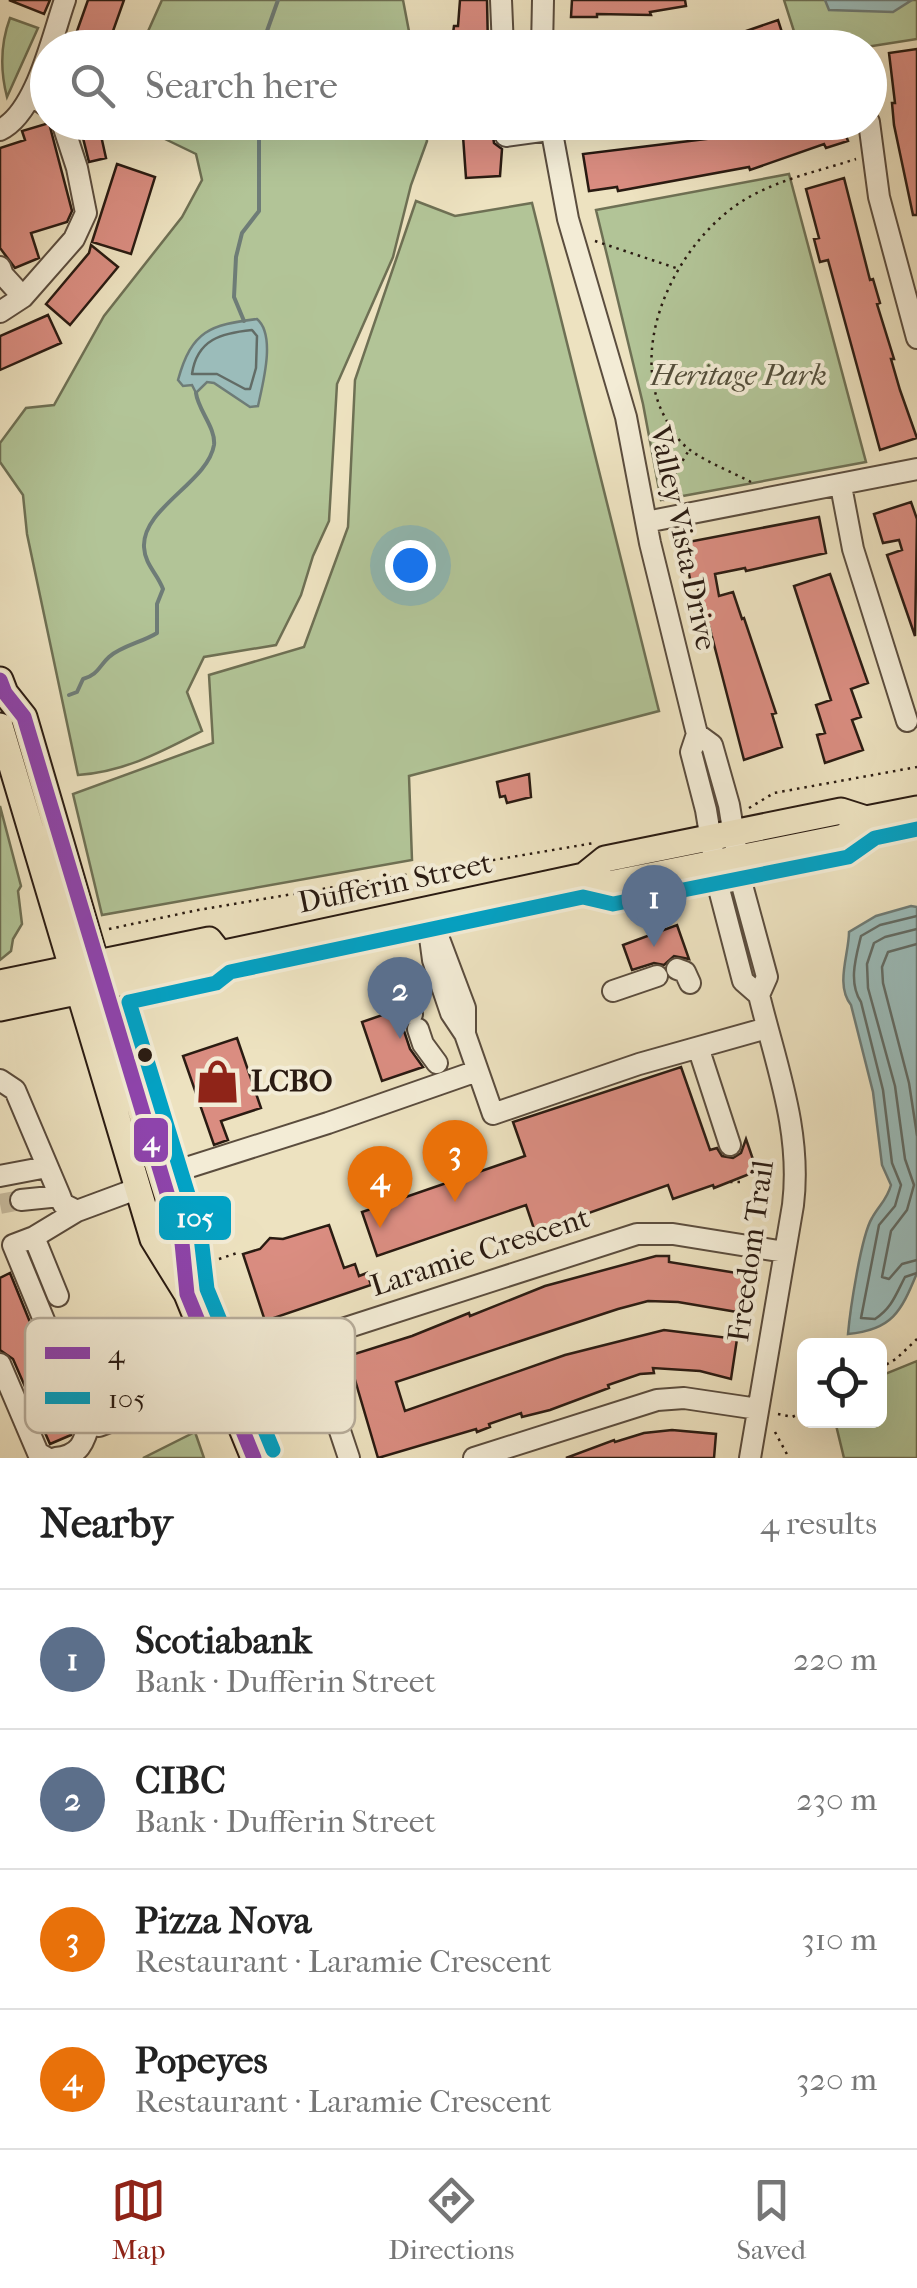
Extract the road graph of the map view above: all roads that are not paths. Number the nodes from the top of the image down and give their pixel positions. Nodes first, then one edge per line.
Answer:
1 (65, 0) edge
2 (501, 0) edge
3 (543, 0) edge
4 (57, 30) edge
5 (502, 30) edge
6 (542, 30) edge
7 (30, 108) edge
8 (0, 130) edge
9 (68, 140) edge
10 (554, 140) edge
11 (871, 140) edge
12 (0, 267) edge
13 (23, 297) junction
14 (0, 312) edge
15 (917, 338) edge
16 (917, 470) edge
17 (841, 486) junction
18 (646, 522) junction
19 (2, 687) edge
20 (907, 721) dead end
21 (0, 726) edge
22 (917, 809) edge
23 (724, 848) junction
24 (426, 908) junction
25 (674, 976) dead end
26 (87, 977) junction
27 (0, 982) edge
28 (613, 991) dead end
29 (0, 1008) edge
30 (413, 1013) dead end
31 (767, 1028) junction
32 (699, 1050) junction
33 (438, 1063) dead end
34 (478, 1070) junction
35 (0, 1080) edge
36 (730, 1145) dead end
37 (48, 1167) junction
38 (0, 1176) edge
39 (150, 1182) junction
40 (60, 1196) junction
41 (21, 1200) tunnel mouth
42 (77, 1211) junction
43 (34, 1237) junction
44 (6, 1247) edge
45 (785, 1252) junction
46 (58, 1296) dead end
47 (39, 1318) edge
48 (197, 1318) edge
49 (355, 1325) edge
50 (0, 1364) edge
51 (768, 1411) junction
52 (25, 1423) edge
53 (29, 1433) edge
54 (87, 1433) edge
55 (244, 1433) edge
56 (341, 1433) edge
57 (47, 1458) edge
58 (56, 1458) edge
59 (254, 1458) edge
60 (349, 1458) edge
61 (474, 1458) edge
62 (750, 1458) edge

1 - 4 street
2 - 5 street
3 - 6 street
7 - 8 street
9 - 13 street
10 - 18 street, Valley Vista Drive
11 - 15 street
12 - 13 street
13 - 14 street
16 - 17 street
17 - 18 street
17 - 20 street
18 - 23 street, Valley Vista Drive
19 - 21 main road
19 - 26 main road
21 - 26 main road
22 - 23 main road, Dufferin Street
23 - 24 main road, Dufferin Street
23 - 31 street, Freedom Trail
24 - 26 main road, Dufferin Street
24 - 34 street
25 - 28 street
26 - 27 main road, Dufferin Street
26 - 29 main road, Dufferin Street
26 - 39 main road
30 - 33 street
31 - 32 street
31 - 45 street, Freedom Trail
32 - 34 street
32 - 36 street
34 - 39 street
35 - 37 street
37 - 38 street
37 - 40 street
39 - 42 street
39 - 48 main road
40 - 41 street
40 - 42 street
42 - 43 street
43 - 44 street
43 - 46 street
44 - 47 street
45 - 49 street, Laramie Crescent
45 - 51 street, Freedom Trail
50 - 52 street
51 - 61 street
51 - 62 street, Freedom Trail
53 - 57 street
54 - 58 street
55 - 59 main road
56 - 60 street, Laramie Crescent

